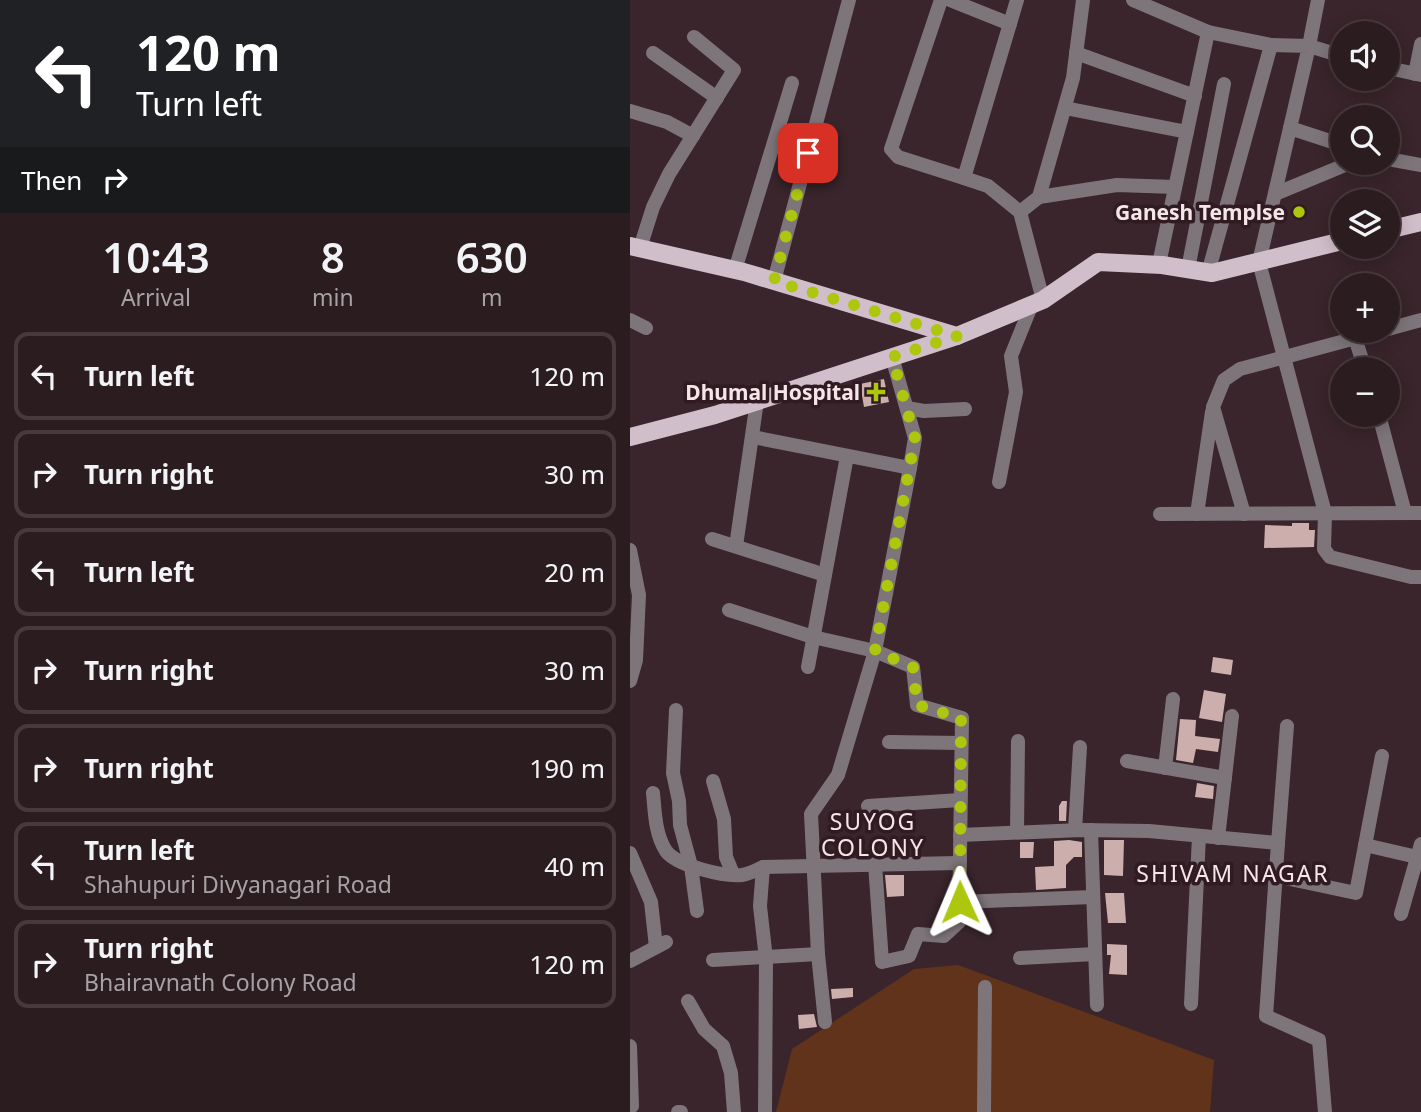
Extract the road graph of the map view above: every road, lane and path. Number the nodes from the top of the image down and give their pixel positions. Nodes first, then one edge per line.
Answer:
1 (849, 0) edge
2 (941, 0) edge
3 (950, 0) edge
4 (1017, 0) edge
5 (1083, 0) edge
6 (1133, 0) edge
7 (1318, 0) edge
8 (1010, 24) junction
9 (1208, 32) junction
10 (694, 37) dead end
11 (1421, 44) edge
12 (1271, 45) junction
13 (1309, 46) junction
14 (1330, 52) edge
15 (1076, 53) junction
16 (653, 54) dead end
17 (1400, 70) edge
18 (1418, 74) edge
19 (792, 83) dead end
20 (1224, 84) dead end
21 (1195, 96) junction
22 (717, 98) junction
23 (1065, 108) junction
24 (630, 111) edge
25 (1290, 128) junction
26 (1187, 132) junction
27 (693, 136) junction
28 (1330, 141) edge
29 (1400, 161) edge
30 (1421, 165) edge
31 (1330, 171) edge
32 (964, 178) junction
33 (1175, 187) junction
34 (1275, 194) junction
35 (1040, 197) junction
36 (1020, 212) junction
37 (1421, 222) edge
38 (1400, 227) edge
39 (1330, 244) edge
40 (635, 247) edge
41 (1259, 262) junction
42 (1159, 264) junction
43 (1188, 269) junction
44 (736, 270) junction
45 (1208, 273) junction
46 (774, 281) junction
47 (1037, 302) junction
48 (630, 320) edge
49 (1421, 320) edge
50 (1400, 326) edge
51 (646, 328) dead end
52 (957, 336) junction
53 (1337, 343) edge
54 (892, 357) junction
55 (1284, 358) junction
56 (757, 401) junction
57 (1213, 407) junction
58 (907, 408) junction
59 (965, 409) dead end
60 (1382, 427) edge
61 (630, 437) edge
62 (753, 437) junction
63 (847, 456) junction
64 (910, 468) junction
65 (999, 482) dead end
66 (1325, 513) junction
67 (1405, 513) junction
68 (1421, 513) edge
69 (1160, 514) dead end
70 (1197, 514) junction
71 (1244, 514) junction
72 (712, 539) dead end
73 (736, 546) junction
74 (630, 550) edge
75 (825, 575) junction
76 (1421, 577) edge
77 (729, 610) dead end
78 (634, 617) edge
79 (813, 637) junction
80 (875, 651) junction
81 (633, 652) edge
82 (808, 667) dead end
83 (630, 681) edge
84 (1173, 699) dead end
85 (676, 710) dead end
86 (1232, 716) dead end
87 (1287, 726) dead end
88 (1018, 741) dead end
89 (889, 742) dead end
90 (961, 743) junction
91 (1080, 747) dead end
92 (1382, 756) dead end
93 (1127, 761) dead end
94 (1165, 768) junction
95 (1225, 778) junction
96 (713, 781) dead end
97 (653, 793) dead end
98 (960, 800) junction
99 (868, 806) dead end
100 (1075, 830) junction
101 (1091, 830) junction
102 (1017, 832) junction
103 (960, 835) junction
104 (1199, 836) junction
105 (1218, 838) junction
106 (1278, 843) junction
107 (1365, 845) junction
108 (630, 853) edge
109 (1420, 853) edge
110 (959, 863) junction
111 (875, 864) junction
112 (691, 866) junction
113 (814, 866) junction
114 (763, 867) junction
115 (733, 874) junction
116 (1276, 876) junction
117 (1093, 897) junction
118 (960, 902) junction
119 (697, 911) dead end
120 (1401, 914) dead end
121 (818, 954) junction
122 (1095, 954) junction
123 (1020, 958) dead end
124 (766, 959) junction
125 (713, 960) dead end
126 (630, 961) edge
127 (985, 987) dead end
128 (688, 1001) dead end
129 (1191, 1004) dead end
130 (1097, 1005) dead end
131 (825, 1022) dead end
132 (630, 1046) edge
133 (630, 1054) edge
134 (631, 1106) edge
135 (646, 1112) edge
136 (734, 1112) edge
137 (765, 1112) edge
138 (984, 1112) edge
139 (1325, 1112) edge

1 - 46 street
2 - 32 street
3 - 8 street
4 - 8 street
5 - 15 street
6 - 9 street
7 - 13 street
8 - 32 street
9 - 12 street
9 - 21 street
10 - 22 street
11 - 18 street
12 - 13 street
12 - 45 street
13 - 14 street
13 - 25 street
15 - 21 street
15 - 23 street
16 - 22 street
17 - 18 street
19 - 44 street
20 - 43 street
21 - 26 street
22 - 27 street
23 - 26 street
23 - 35 street
24 - 27 street
25 - 28 street
25 - 34 street
26 - 33 street
27 - 40 street
29 - 30 street
31 - 34 street
32 - 36 street
33 - 35 street
33 - 42 street
34 - 41 street
35 - 36 street
36 - 47 street
37 - 38 main road
39 - 41 main road
40 - 44 main road
41 - 45 main road
41 - 55 street
42 - 43 main road
42 - 47 main road
43 - 45 main road
44 - 46 main road
46 - 52 main road
47 - 52 main road
47 - 65 street
48 - 51 street
49 - 50 street
52 - 54 main road
53 - 55 street
54 - 56 main road
54 - 58 street
55 - 57 street
55 - 66 street
56 - 61 main road
56 - 62 street
57 - 70 street
57 - 71 street
58 - 59 street
58 - 64 street
60 - 67 street
62 - 63 street
62 - 73 street
63 - 64 street
63 - 75 street
64 - 80 street
66 - 67 street
66 - 71 street
66 - 76 street
67 - 68 street
69 - 70 street
70 - 71 street
72 - 73 street
73 - 75 street
74 - 78 street
75 - 79 street
77 - 79 street
78 - 81 street
79 - 80 street
79 - 82 street
80 - 90 street
80 - 113 street
81 - 83 street
84 - 94 street
85 - 112 street
86 - 95 street
87 - 106 street
88 - 102 street
89 - 90 street
90 - 98 street
91 - 100 street
92 - 107 street
93 - 94 street
94 - 95 street
95 - 105 street
96 - 115 street
97 - 112 street
98 - 99 street
98 - 103 street
100 - 101 street
100 - 102 street
101 - 104 street
101 - 117 street
102 - 103 street
103 - 110 street
104 - 105 street
104 - 129 street
105 - 106 street
106 - 116 street
107 - 109 street
107 - 116 street
108 - 126 street
109 - 120 street
110 - 111 street
110 - 118 street
111 - 113 street
111 - 118 street
112 - 115 street
112 - 119 street
113 - 114 street
113 - 121 street
114 - 115 street
114 - 124 street
116 - 139 street
117 - 118 street
117 - 122 street
121 - 124 street
121 - 131 street
122 - 123 street
122 - 130 street
124 - 125 street
124 - 137 street
127 - 138 street
128 - 136 street
132 - 133 street
133 - 134 street
134 - 135 street

